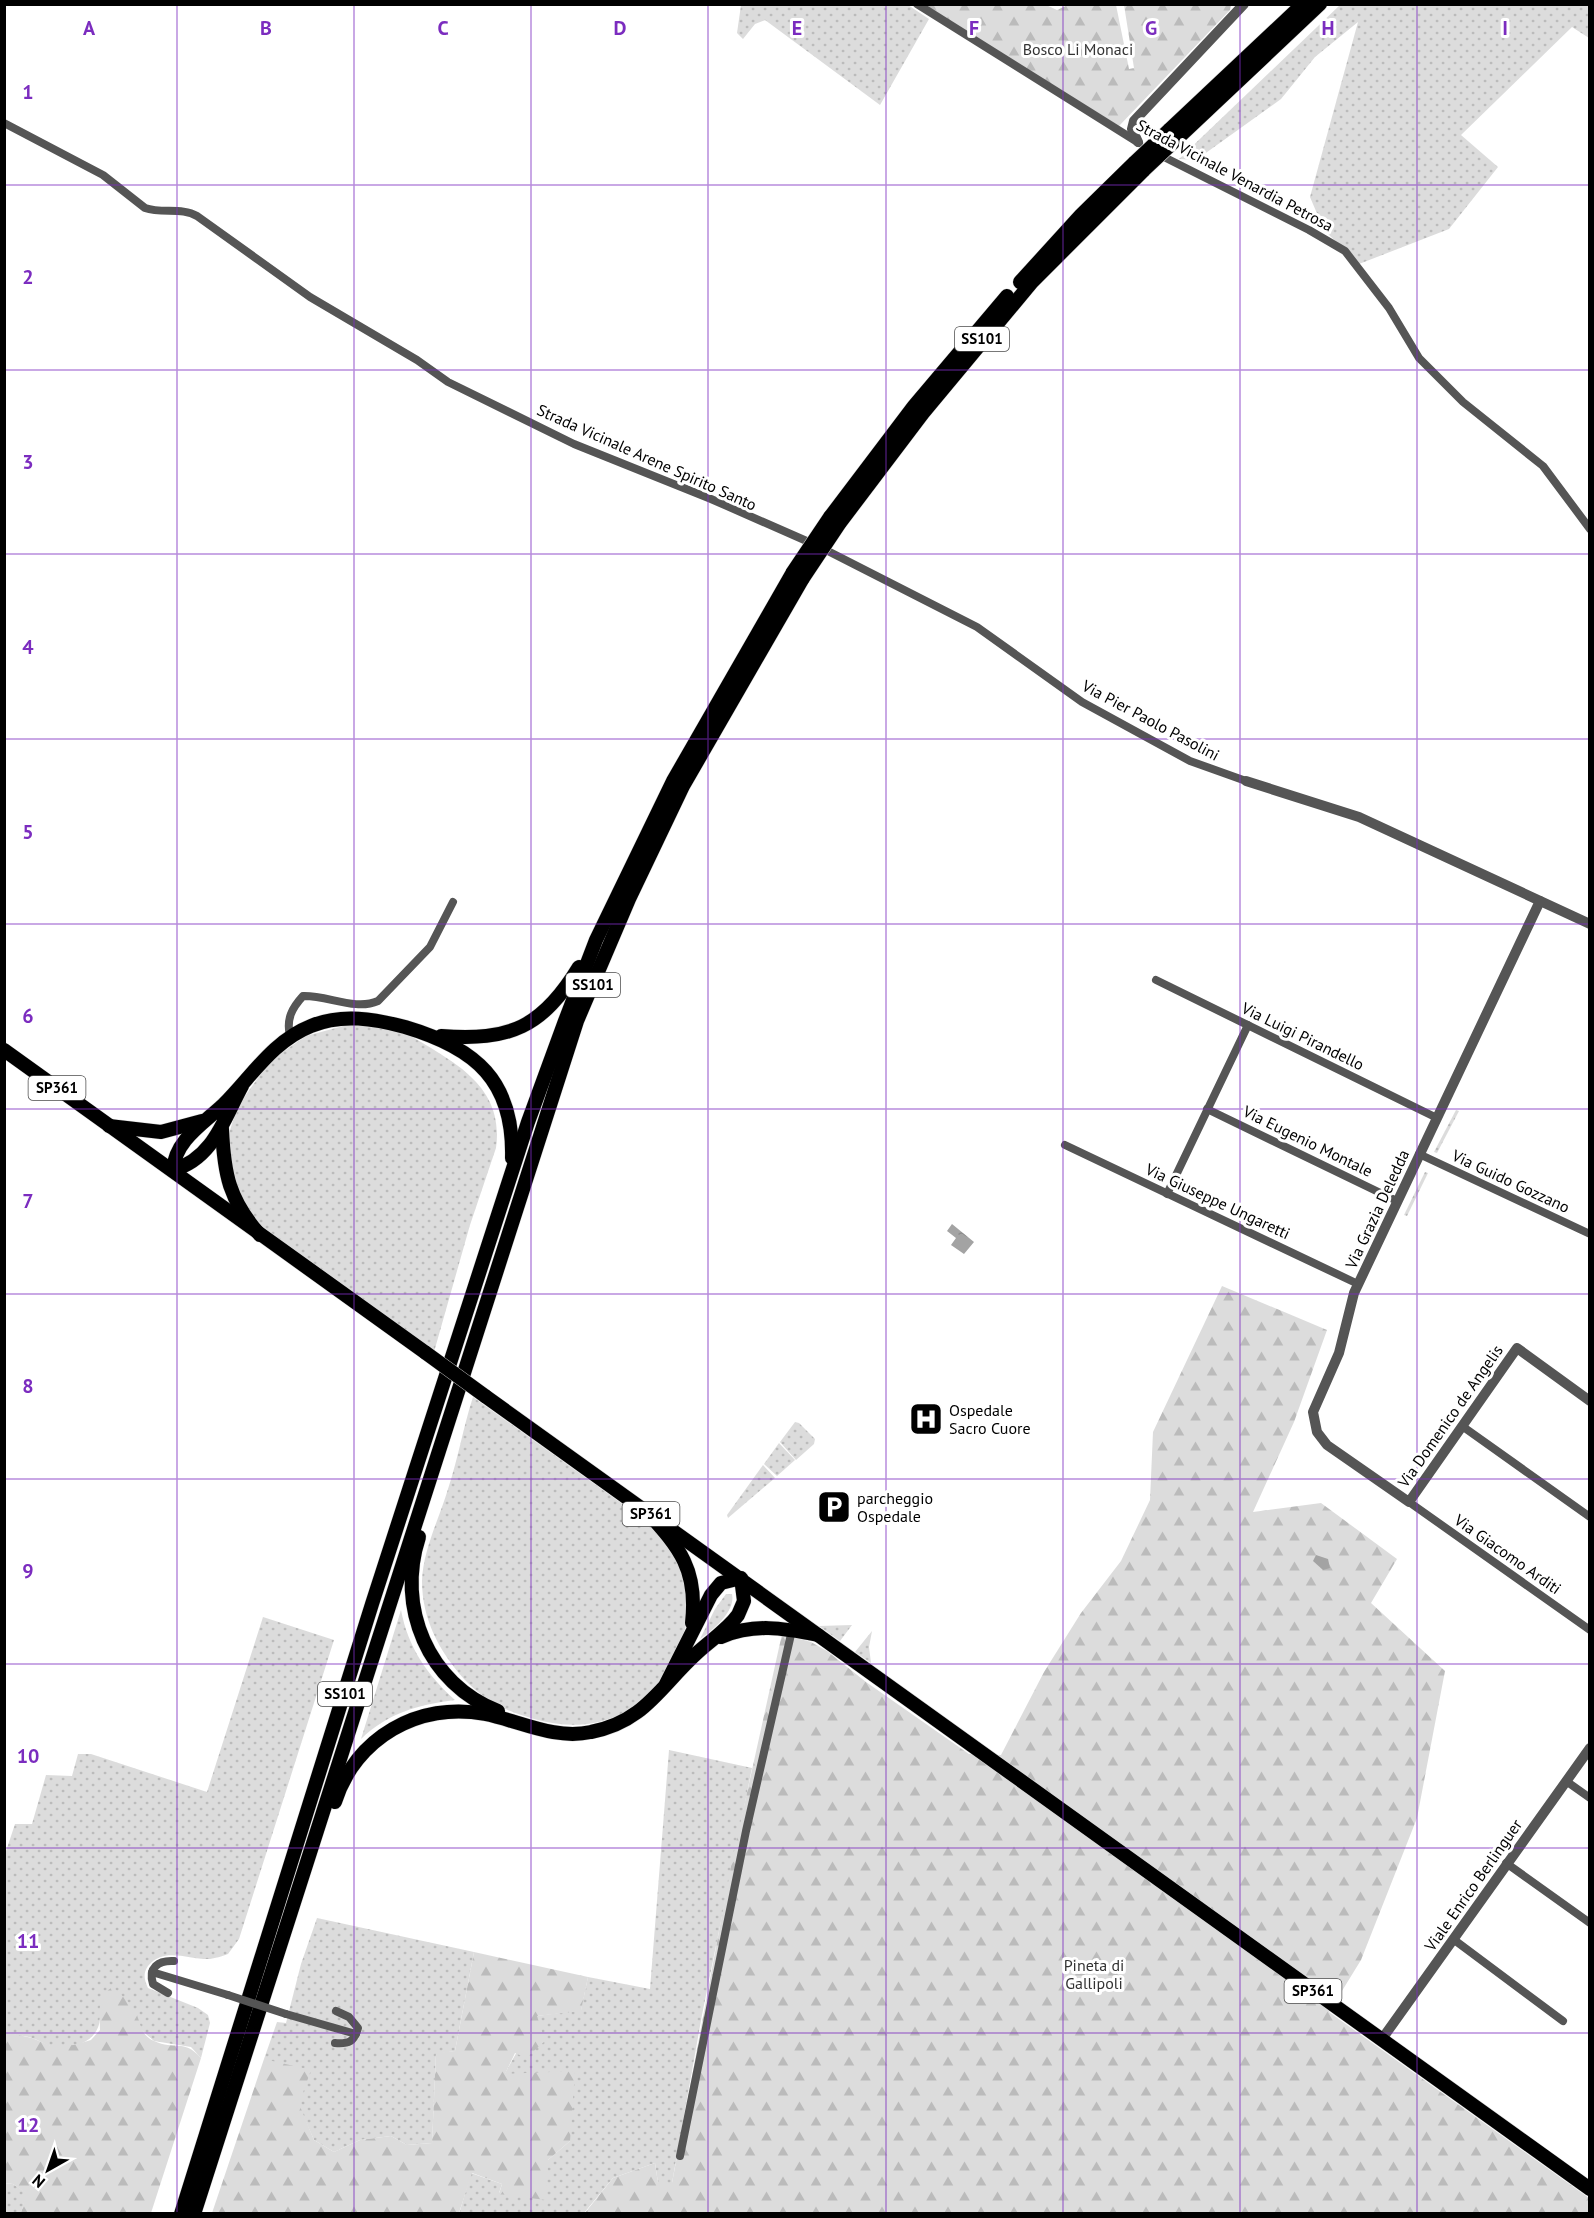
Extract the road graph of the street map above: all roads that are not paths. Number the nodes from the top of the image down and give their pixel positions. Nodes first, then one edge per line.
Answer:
1 (917, 4) edge
2 (1244, 4) edge
3 (1303, 4) edge
4 (1320, 4) edge
5 (4, 123) edge
6 (1173, 134) junction
7 (1138, 142) junction
8 (1590, 529) edge
9 (818, 546) joint
10 (798, 575) junction
11 (1246, 781) joint
12 (1540, 901) junction
13 (453, 902) dead end
14 (1590, 924) edge
15 (596, 940) junction
16 (1156, 980) dead end
17 (1248, 1025) junction
18 (290, 1036) junction
19 (437, 1036) junction
20 (4, 1050) edge
21 (242, 1086) junction
22 (1206, 1109) junction
23 (1437, 1118) junction
24 (204, 1120) junction
25 (110, 1126) junction
26 (222, 1129) junction
27 (1065, 1145) dead end
28 (1419, 1154) junction
29 (173, 1170) junction
30 (511, 1176) junction
31 (1167, 1194) junction
32 (1397, 1201) junction
33 (260, 1234) junction
34 (1590, 1234) edge
35 (1358, 1284) junction
36 (1590, 1401) edge
37 (448, 1420) junction
38 (1462, 1426) junction
39 (1409, 1502) junction
40 (646, 1511) junction
41 (1590, 1517) edge
42 (741, 1578) junction
43 (792, 1630) junction
44 (1590, 1630) edge
45 (818, 1635) junction
46 (713, 1640) junction
47 (686, 1646) junction
48 (665, 1686) junction
49 (554, 1732) junction
50 (1590, 1748) edge
51 (1566, 1781) junction
52 (1590, 1798) edge
53 (1506, 1863) junction
54 (1590, 1923) edge
55 (284, 1935) junction
56 (1453, 1939) junction
57 (174, 1961) dead end
58 (152, 1972) junction
59 (168, 1993) dead end
60 (336, 2011) dead end
61 (1563, 2021) dead end
62 (356, 2034) junction
63 (1382, 2039) junction
64 (335, 2043) dead end
65 (680, 2156) dead end
66 (1590, 2189) edge
67 (181, 2214) edge
68 (194, 2214) edge

1 - 7 street, Strada Vicinale Venardia Petrosa
2 - 7 street
3 - 6 main road, SS101
4 - 6 main road, SS101
5 - 9 street, Strada Vicinale Arene Spirito Santo
6 - 10 main road, SS101, bridge
7 - 8 street, Strada Vicinale Venardia Petrosa
9 - 11 street, Via Pier Paolo Pasolini
10 - 15 main road, SS101
10 - 37 main road, SS101
11 - 12 street, Via Pier Paolo Pasolini
12 - 14 street, Via Pier Paolo Pasolini
12 - 23 street, Via Grazia Deledda
13 - 18 street
15 - 19 main road
15 - 30 main road, SS101
16 - 17 street, Via Luigi Pirandello
17 - 22 street
17 - 23 street, Via Luigi Pirandello
18 - 19 main road
18 - 21 main road
19 - 30 main road
20 - 25 main road, SP361
21 - 24 main road
21 - 26 main road
22 - 31 street
22 - 32 street, Via Eugenio Montale
23 - 28 street, Via Grazia Deledda
24 - 25 main road
24 - 29 main road
25 - 29 main road, SP361
26 - 29 main road
26 - 33 main road
27 - 31 street, Via Giuseppe Ungaretti
28 - 32 street, Via Grazia Deledda
28 - 34 street, Via Guido Gozzano
29 - 33 main road, SP361
30 - 67 main road, SS101
31 - 35 street, Via Giuseppe Ungaretti
32 - 35 street, Via Grazia Deledda
33 - 40 main road, SP361, bridge
35 - 39 street, Via Grazia Deledda
36 - 38 street, Via Domenico de Angelis
37 - 49 main road
37 - 55 main road, SS101
38 - 39 street, Via Domenico de Angelis
38 - 41 street
39 - 44 street, Via Giacomo Arditi
40 - 42 main road, SP361
40 - 47 main road
42 - 45 main road, SP361
42 - 46 main road
42 - 47 main road
43 - 45 main road
43 - 46 main road
43 - 65 street
45 - 63 main road, SP361
46 - 48 main road
47 - 48 main road
48 - 49 main road
49 - 55 main road
50 - 51 street, Viale Enrico Berlinguer
51 - 52 street
51 - 53 street, Viale Enrico Berlinguer
53 - 54 street
53 - 56 street, Viale Enrico Berlinguer
55 - 68 main road, SS101
56 - 61 street
56 - 63 street, Viale Enrico Berlinguer
57 - 58 street
58 - 59 street
58 - 62 street, bridge
60 - 62 street
62 - 64 street
63 - 66 main road, SP361

